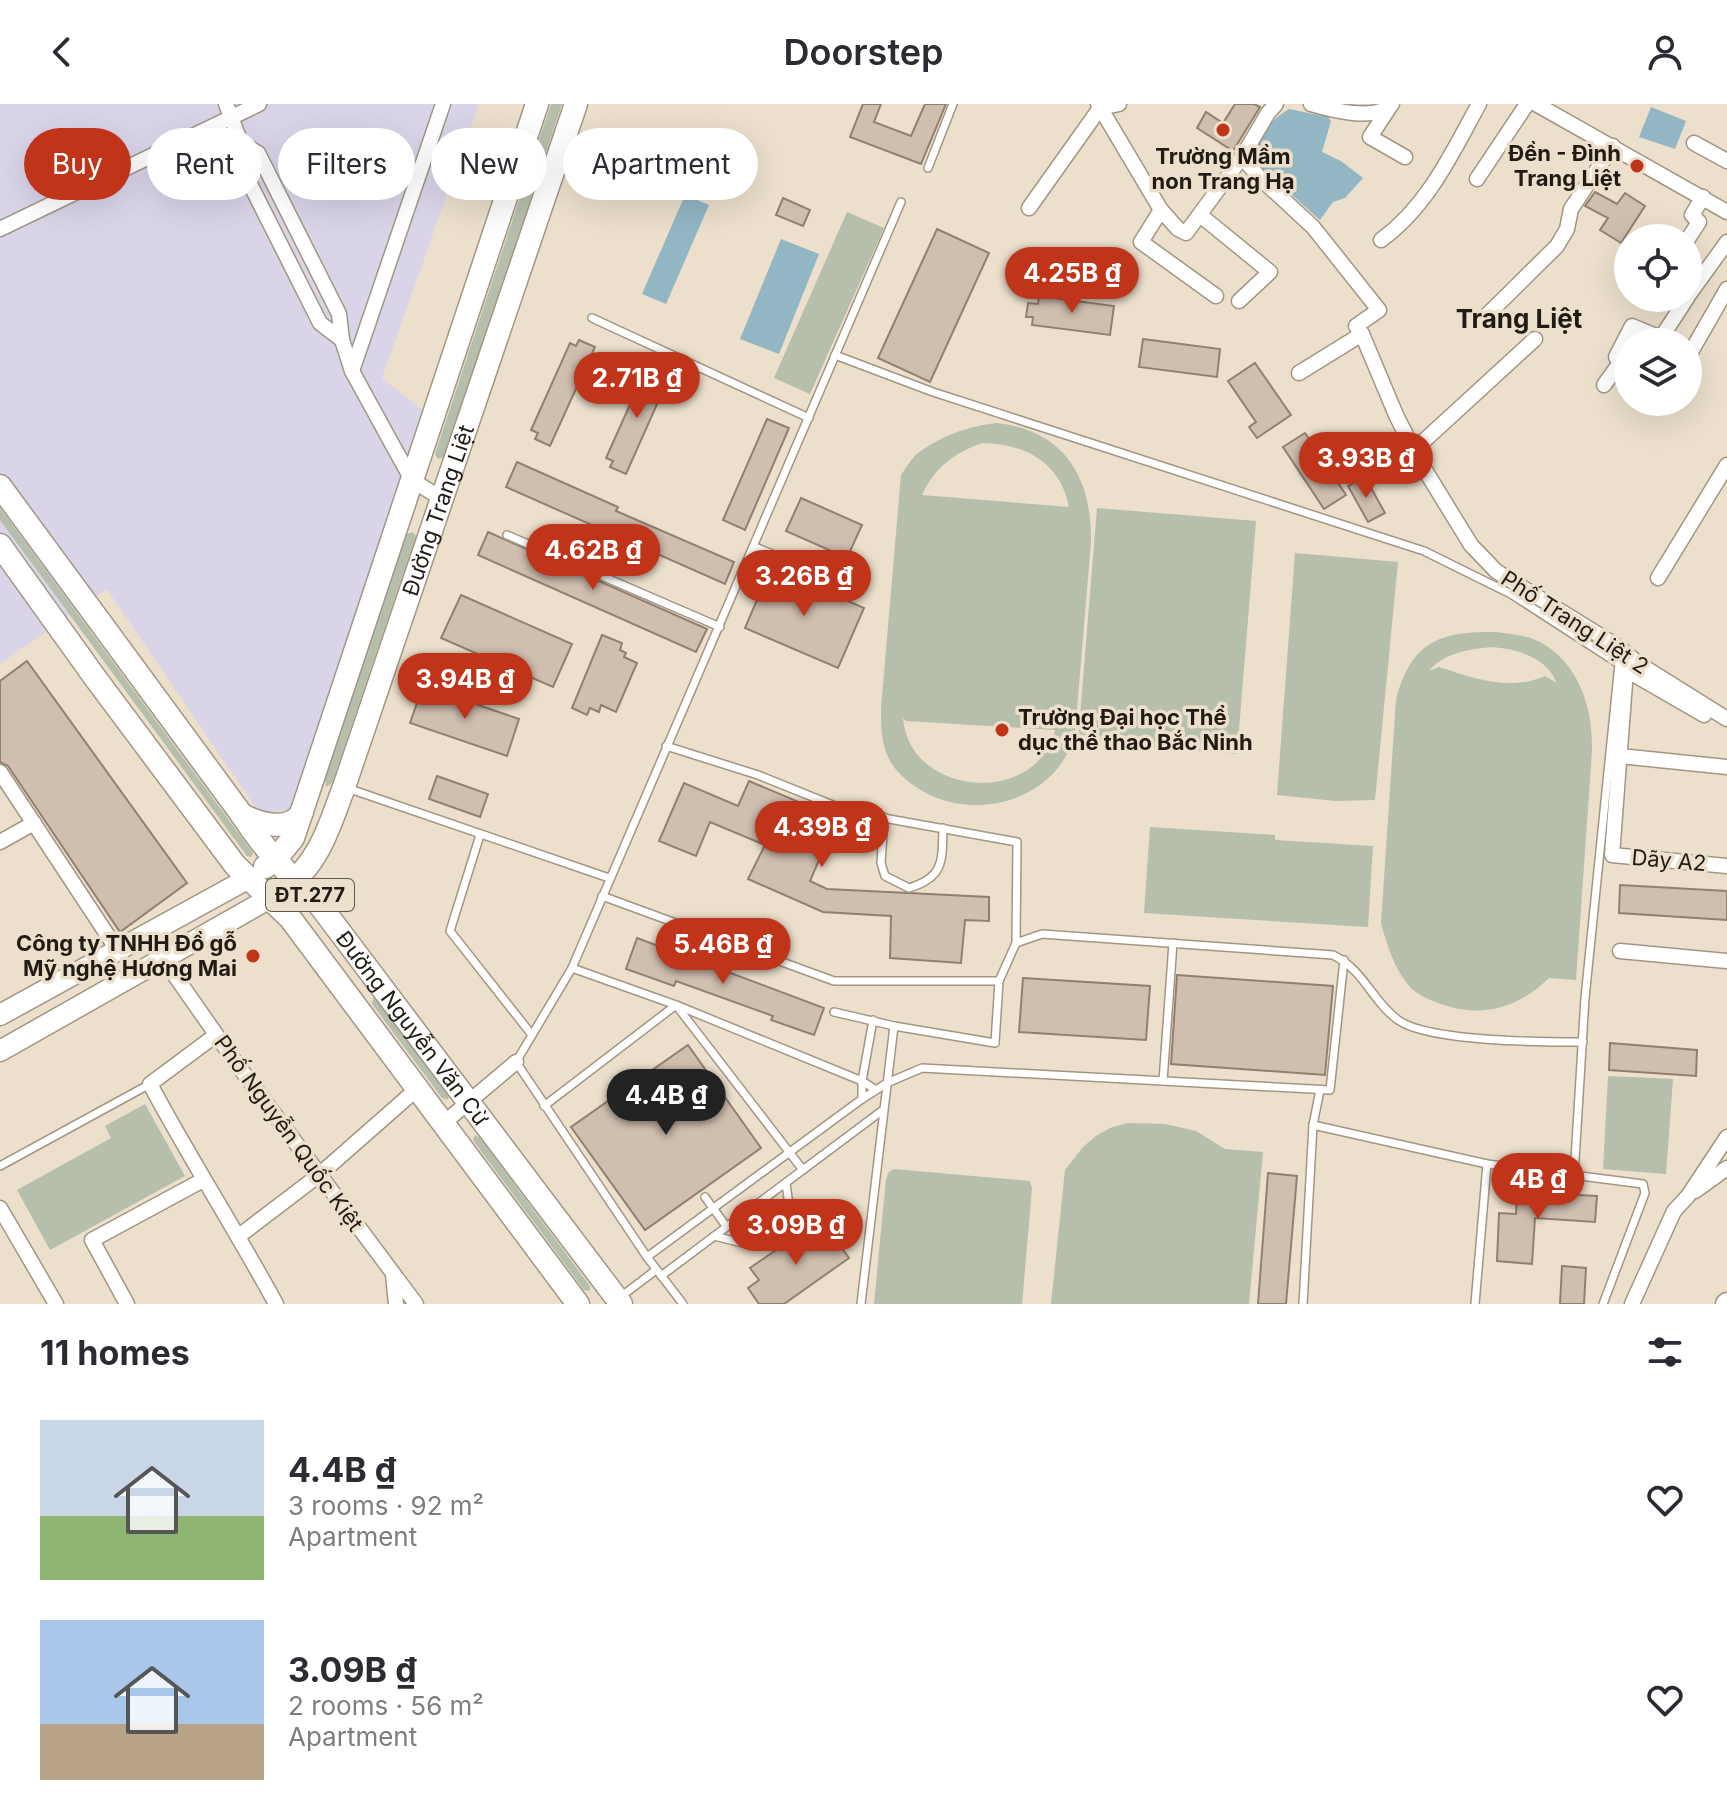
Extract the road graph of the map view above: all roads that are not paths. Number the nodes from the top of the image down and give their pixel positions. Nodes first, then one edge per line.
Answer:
1 (259, 104) edge
2 (443, 104) edge
3 (537, 104) edge
4 (576, 104) edge
5 (953, 104) edge
6 (1119, 104) edge
7 (1276, 104) edge
8 (1311, 104) edge
9 (1479, 104) edge
10 (1527, 104) edge
11 (1536, 104) edge
12 (1099, 106) edge
13 (1391, 106) edge
14 (228, 111) edge
15 (1564, 111) edge
16 (1694, 143) dead end
17 (1613, 146) junction
18 (1242, 157) junction
19 (1405, 157) dead end
20 (262, 161) edge
21 (1727, 161) edge
22 (928, 168) dead end
23 (1477, 179) dead end
24 (1703, 197) junction
25 (258, 200) edge
26 (901, 202) dead end
27 (1029, 208) dead end
28 (1161, 210) junction
29 (1727, 212) edge
30 (1200, 215) junction
31 (1698, 224) edge
32 (0, 229) edge
33 (1381, 240) dead end
34 (1727, 242) edge
35 (1702, 276) edge
36 (1727, 289) edge
37 (1216, 296) dead end
38 (1239, 301) dead end
39 (1677, 312) edge
40 (592, 318) dead end
41 (1483, 319) dead end
42 (1702, 333) edge
43 (1362, 334) junction
44 (1535, 339) dead end
45 (342, 340) junction
46 (835, 355) junction
47 (352, 371) junction
48 (1299, 373) dead end
49 (1604, 385) dead end
50 (809, 418) junction
51 (1414, 450) junction
52 (1727, 465) edge
53 (412, 480) junction
54 (0, 486) edge
55 (442, 499) junction
56 (507, 535) dead end
57 (0, 545) edge
58 (755, 547) junction
59 (1658, 578) dead end
60 (832, 579) dead end
61 (720, 627) junction
62 (1727, 719) edge
63 (1727, 727) edge
64 (666, 746) junction
65 (1620, 756) junction
66 (1727, 767) edge
67 (0, 772) edge
68 (344, 787) junction
69 (302, 812) junction
70 (242, 815) junction
71 (884, 817) junction
72 (34, 823) junction
73 (943, 828) junction
74 (480, 835) junction
75 (0, 842) edge
76 (274, 861) junction
77 (1727, 866) edge
78 (249, 878) junction
79 (609, 878) junction
80 (295, 881) junction
81 (602, 896) junction
82 (270, 898) junction
83 (1016, 943) junction
84 (1173, 943) junction
85 (118, 951) junction
86 (1620, 951) dead end
87 (164, 960) junction
88 (1344, 960) junction
89 (1727, 961) edge
90 (572, 968) junction
91 (999, 981) junction
92 (676, 1005) junction
93 (834, 1012) dead end
94 (0, 1015) edge
95 (873, 1020) junction
96 (894, 1026) junction
97 (216, 1035) junction
98 (532, 1035) junction
99 (1583, 1042) junction
100 (0, 1051) edge
101 (516, 1062) junction
102 (862, 1081) junction
103 (1163, 1081) junction
104 (887, 1083) junction
105 (150, 1084) junction
106 (418, 1088) junction
107 (876, 1090) junction
108 (1320, 1090) junction
109 (862, 1099) junction
110 (468, 1105) junction
111 (544, 1106) junction
112 (883, 1110) junction
113 (445, 1122) junction
114 (1313, 1125) junction
115 (1727, 1137) edge
116 (789, 1153) junction
117 (1487, 1164) junction
118 (0, 1166) edge
119 (1727, 1168) edge
120 (803, 1170) junction
121 (319, 1175) junction
122 (1574, 1176) junction
123 (203, 1180) junction
124 (786, 1184) junction
125 (1688, 1196) junction
126 (705, 1197) dead end
127 (0, 1208) edge
128 (713, 1208) junction
129 (726, 1226) junction
130 (239, 1236) junction
131 (714, 1236) junction
132 (647, 1257) junction
133 (393, 1273) junction
134 (658, 1273) junction
135 (616, 1302) edge
136 (56, 1304) edge
137 (127, 1304) edge
138 (276, 1304) edge
139 (396, 1304) edge
140 (416, 1304) edge
141 (578, 1304) edge
142 (683, 1304) edge
143 (861, 1304) edge
144 (1303, 1304) edge
145 (1475, 1304) edge
146 (1603, 1304) edge
147 (1632, 1304) edge

1 - 14 street
2 - 47 street
3 - 53 main road, Đường Trang Liệt
4 - 55 main road, Đường Trang Liệt
5 - 22 lane
6 - 12 street
7 - 18 street
8 - 13 street
9 - 33 street
10 - 23 street
11 - 15 street
12 - 27 street
12 - 28 street
13 - 19 street
14 - 32 street
15 - 17 street
16 - 21 street
17 - 24 street
17 - 41 street
18 - 30 street
18 - 43 street
20 - 45 street
24 - 29 street
24 - 31 street
25 - 45 street
26 - 46 lane
28 - 30 street
28 - 37 street
30 - 38 street
34 - 35 street
36 - 42 street
39 - 49 street
40 - 50 lane
43 - 48 street
43 - 51 street, Phố Trang Liệt 2
44 - 51 street
45 - 47 street
46 - 50 lane
46 - 99 lane
47 - 53 street
50 - 58 lane
51 - 62 street, Phố Trang Liệt 2
52 - 59 street
53 - 55 street
53 - 69 main road, Đường Trang Liệt
54 - 70 main road, Đường Nguyễn Văn Cừ / ĐT.277
55 - 68 main road, Đường Trang Liệt
56 - 61 lane
57 - 78 main road, Đường Nguyễn Văn Cừ / ĐT.277
58 - 60 lane
58 - 61 lane
61 - 64 lane
63 - 65 street
64 - 71 lane
64 - 79 lane
65 - 66 street
65 - 77 street, Dãy A2
67 - 72 street
68 - 74 lane
68 - 80 main road, Đường Trang Liệt
69 - 70 main road
69 - 76 main road, Đường Trang Liệt
70 - 76 main road, Đường Nguyễn Văn Cừ / ĐT.277
71 - 73 lane
71 - 73 lane
72 - 75 street
72 - 85 street
73 - 83 lane
74 - 79 lane
74 - 98 lane
76 - 78 main road, Đường Trang Liệt
76 - 80 main road, Đường Nguyễn Văn Cừ / ĐT.277
78 - 82 main road, Đường Nguyễn Văn Cừ / ĐT.277
78 - 85 street
79 - 81 lane
80 - 82 main road, Đường Trang Liệt
80 - 110 main road, Đường Nguyễn Văn Cừ / ĐT.277
81 - 90 lane
81 - 91 lane
82 - 87 street
82 - 106 main road, Đường Nguyễn Văn Cừ / ĐT.277
83 - 84 lane
83 - 91 lane
84 - 88 lane
84 - 103 lane
85 - 94 street
86 - 89 street
87 - 97 street, Phố Nguyễn Quốc Kiệt
87 - 100 street
88 - 99 lane
88 - 108 lane
90 - 92 lane
90 - 98 lane
91 - 96 lane
92 - 102 lane
92 - 111 lane
92 - 116 lane
93 - 95 lane
95 - 96 lane
95 - 102 lane
96 - 104 lane
97 - 105 street
97 - 121 street, Phố Nguyễn Quốc Kiệt
98 - 101 lane
99 - 122 lane
101 - 110 street
101 - 111 lane
102 - 107 lane
102 - 109 lane
103 - 104 lane
103 - 108 lane
104 - 107 lane
104 - 112 lane
105 - 118 lane
105 - 123 street
106 - 113 main road, Đường Nguyễn Văn Cừ / ĐT.277
106 - 121 street
107 - 109 lane
108 - 114 lane
109 - 116 lane
110 - 113 street
110 - 135 main road, Đường Nguyễn Văn Cừ / ĐT.277
111 - 132 lane
112 - 120 lane
112 - 143 lane
113 - 141 main road, Đường Nguyễn Văn Cừ / ĐT.277
114 - 117 lane
114 - 144 lane
115 - 125 street
116 - 120 lane
116 - 128 lane
117 - 122 lane
117 - 145 lane
119 - 125 street
120 - 124 lane
121 - 130 street
121 - 133 street, Phố Nguyễn Quốc Kiệt
122 - 146 lane
123 - 130 street
123 - 137 street
124 - 129 lane
124 - 131 lane
125 - 147 street
126 - 128 lane
127 - 136 street
128 - 129 lane
128 - 132 lane
129 - 131 lane
130 - 138 street
131 - 134 lane
132 - 134 lane
133 - 139 street
133 - 140 street, Phố Nguyễn Quốc Kiệt
134 - 135 lane
134 - 142 lane

